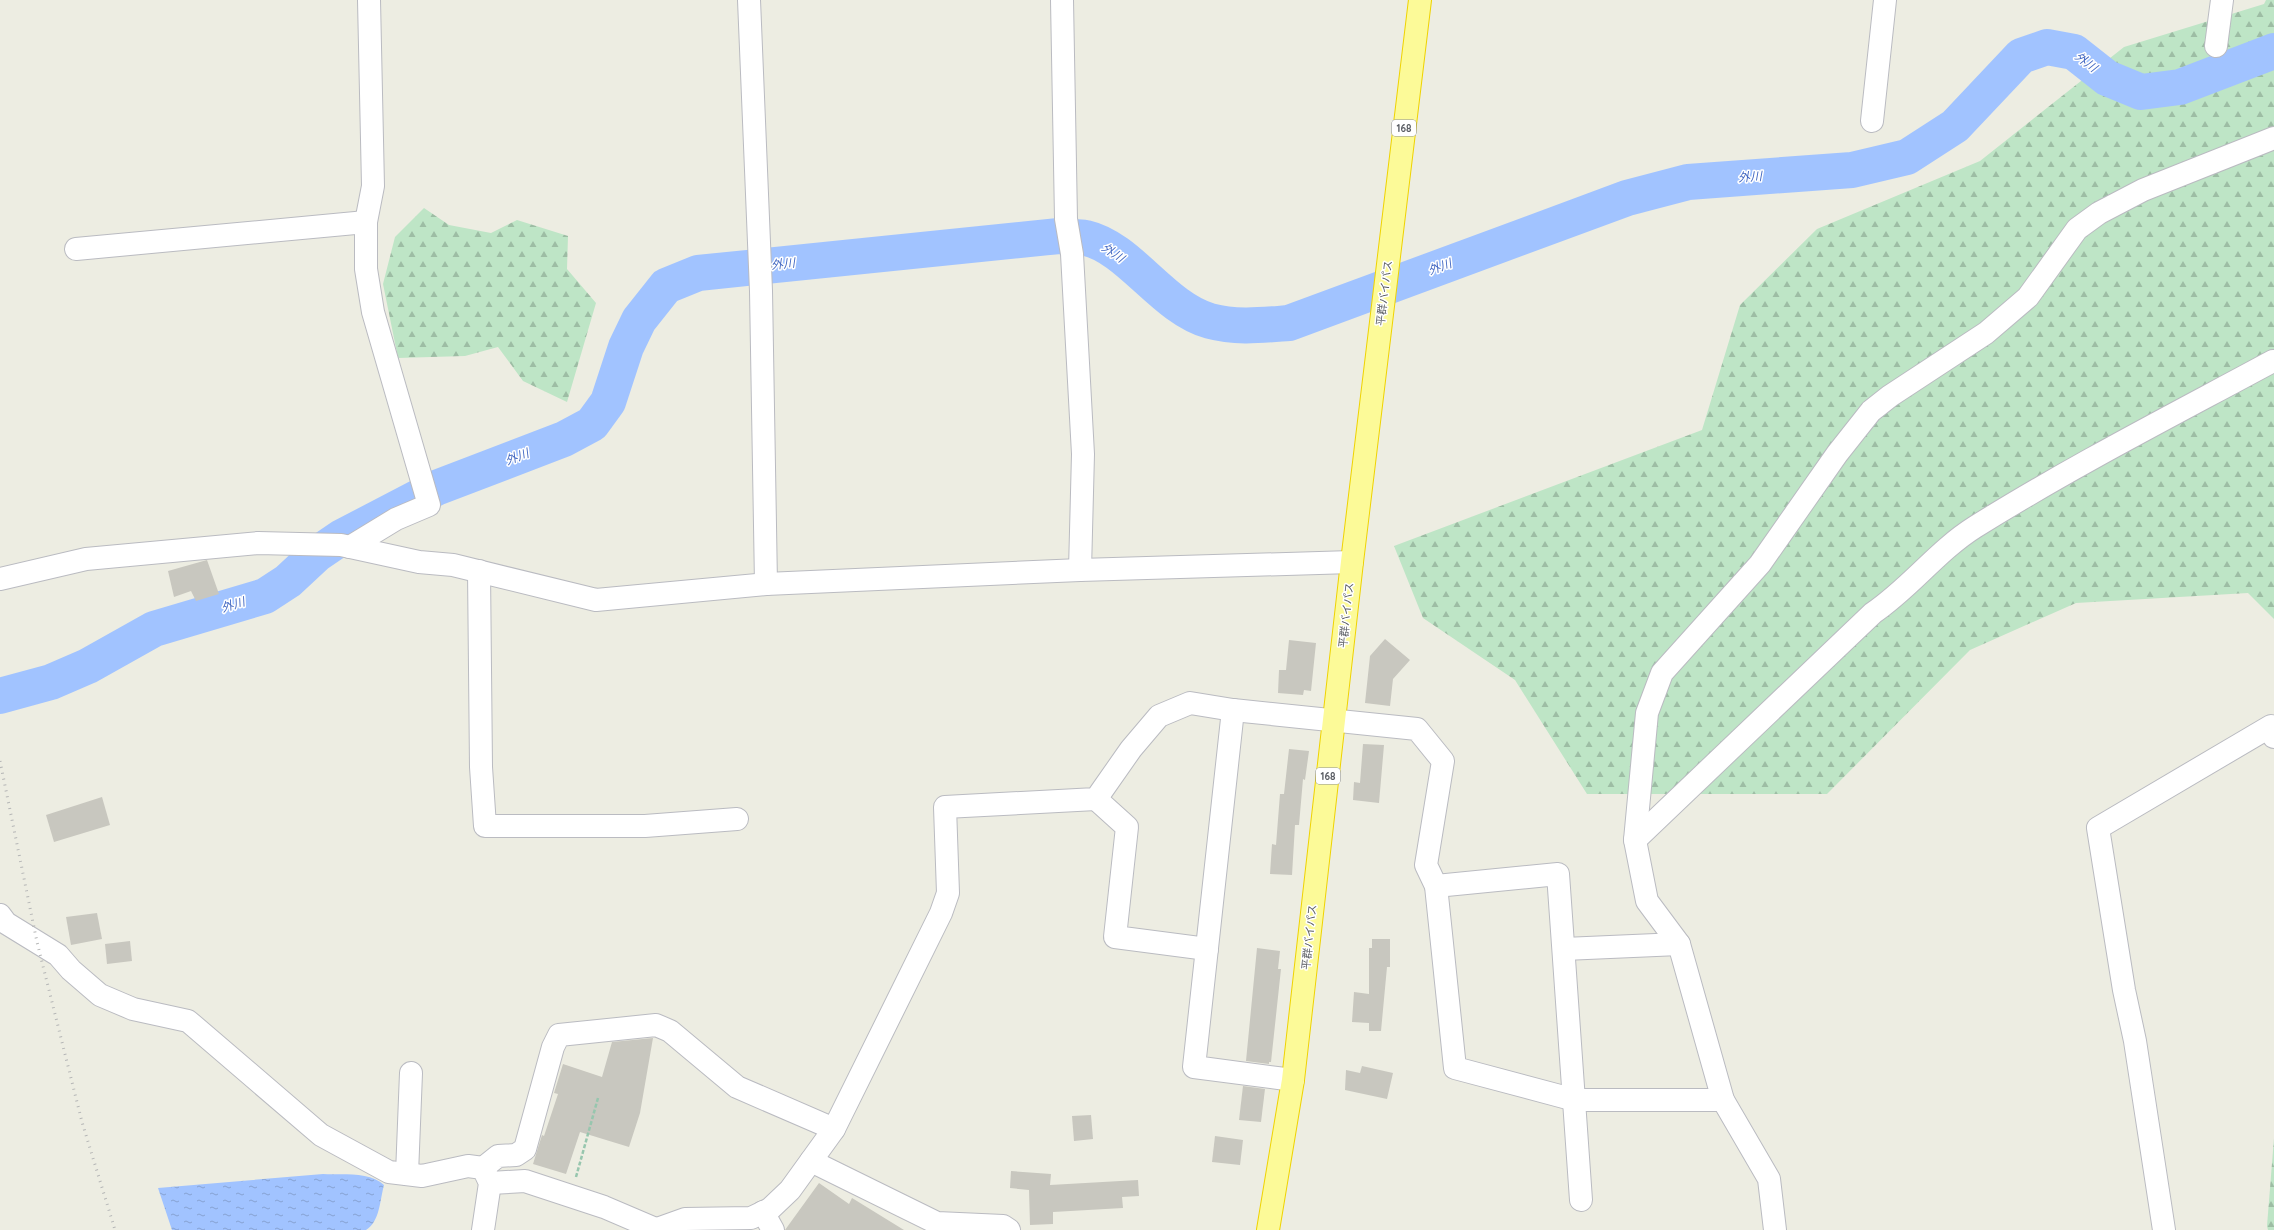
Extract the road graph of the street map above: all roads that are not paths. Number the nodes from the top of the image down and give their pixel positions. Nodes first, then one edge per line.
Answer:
1 (369, 0) edge
2 (749, 0) edge
3 (1062, 0) edge
4 (1420, 0) edge
5 (1885, 0) edge
6 (2222, 0) edge
7 (2216, 46) dead end
8 (1872, 121) dead end
9 (2274, 138) edge
10 (366, 222) junction
11 (76, 248) dead end
12 (2273, 361) dead end
13 (345, 546) junction
14 (1352, 562) junction
15 (1080, 570) junction
16 (479, 571) junction
17 (0, 579) edge
18 (766, 584) junction
19 (1233, 710) junction
20 (1334, 722) junction
21 (2274, 737) edge
22 (1096, 799) junction
23 (737, 819) dead end
24 (1636, 840) junction
25 (1436, 886) junction
26 (0, 915) edge
27 (1679, 944) junction
28 (1208, 949) junction
29 (1564, 949) junction
30 (411, 1073) dead end
31 (1293, 1080) junction
32 (1575, 1100) junction
33 (1724, 1100) junction
34 (834, 1129) junction
35 (811, 1161) junction
36 (407, 1174) junction
37 (487, 1175) junction
38 (1581, 1200) dead end
39 (768, 1221) edge
40 (483, 1230) edge
41 (657, 1230) edge
42 (1009, 1230) edge
43 (1268, 1230) edge
44 (1775, 1230) edge
45 (2164, 1230) edge

1 - 10 street
2 - 18 street
3 - 15 street
4 - 14 highway, 平群バイパス / 168
5 - 8 street
6 - 7 street
9 - 24 street
10 - 11 street
10 - 13 street
12 - 24 street
13 - 16 street
13 - 17 street
14 - 15 street
14 - 20 highway, 平群バイパス / 168
15 - 18 street
16 - 18 street
16 - 23 street
19 - 20 street
19 - 22 street
19 - 28 street
20 - 25 street
20 - 31 highway, 平群バイパス / 168
21 - 45 street
22 - 28 street
22 - 34 street
24 - 27 street
25 - 29 street
25 - 32 street
26 - 36 street
27 - 29 street
27 - 33 street
28 - 31 street
29 - 32 street
30 - 36 street
31 - 43 highway, 平群バイパス / 168
32 - 33 street
32 - 38 street
33 - 44 street
34 - 35 street
34 - 37 street
35 - 39 street
35 - 42 street
36 - 37 street
37 - 40 street
37 - 41 street
39 - 41 street

